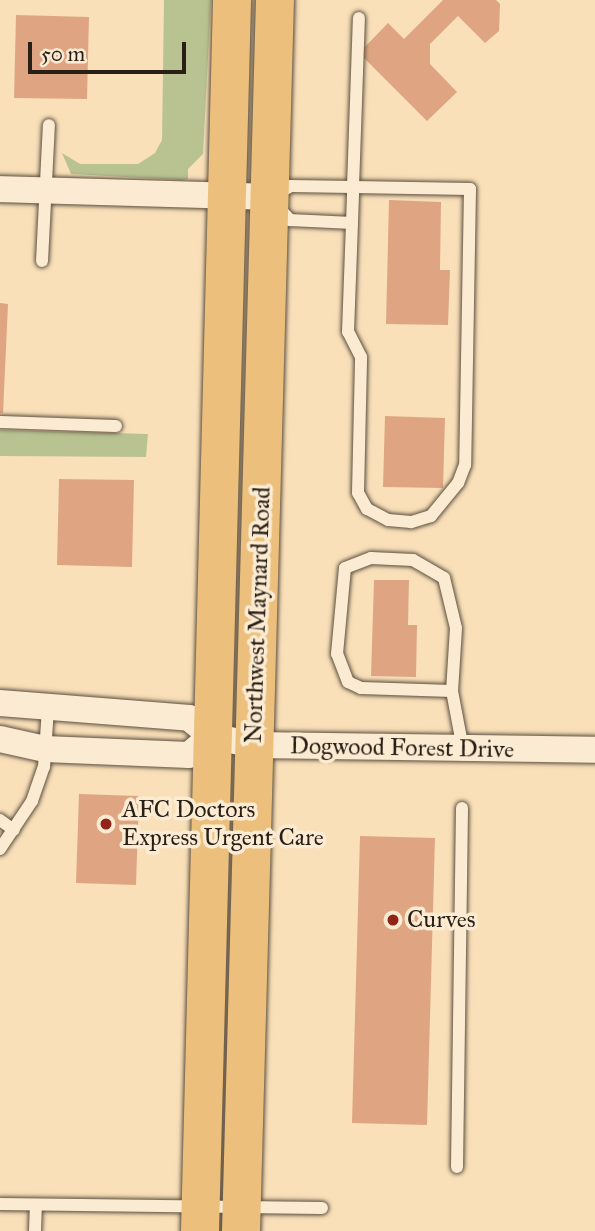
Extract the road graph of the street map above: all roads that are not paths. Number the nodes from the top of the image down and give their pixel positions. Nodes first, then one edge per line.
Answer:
1 (232, 0) edge
2 (275, 0) edge
3 (359, 18) dead end
4 (49, 125) dead end
5 (353, 187) junction
6 (0, 189) edge
7 (45, 191) junction
8 (226, 196) junction
9 (269, 197) junction
10 (352, 223) junction
11 (42, 261) dead end
12 (0, 422) edge
13 (116, 426) dead end
14 (452, 691) junction
15 (0, 703) edge
16 (48, 708) junction
17 (211, 736) junction
18 (0, 739) edge
19 (254, 745) junction
20 (45, 749) junction
21 (463, 749) junction
22 (595, 750) edge
23 (462, 808) dead end
24 (0, 820) edge
25 (14, 830) junction
26 (0, 849) edge
27 (457, 1167) dead end
28 (0, 1204) edge
29 (36, 1205) junction
30 (322, 1208) dead end
31 (200, 1219) edge
32 (241, 1219) edge
33 (35, 1231) edge

1 - 8 main road, Northwest Maynard Road
2 - 9 main road, Northwest Maynard Road
3 - 5 lane
4 - 7 lane
5 - 9 lane
5 - 10 lane
5 - 10 lane
6 - 7 street
7 - 8 street
7 - 11 lane
8 - 9 street
8 - 17 main road, Northwest Maynard Road
9 - 10 lane
9 - 19 main road, Northwest Maynard Road
12 - 13 lane
14 - 14 lane
14 - 21 lane
15 - 16 street
16 - 17 street
16 - 20 lane
17 - 19 street, Dogwood Forest Drive
17 - 20 street
17 - 31 main road, Northwest Maynard Road
18 - 20 street
19 - 21 street, Dogwood Forest Drive
19 - 32 main road, Northwest Maynard Road
20 - 25 lane
21 - 22 street, Dogwood Forest Drive
23 - 27 lane
24 - 25 lane
25 - 26 lane
28 - 29 lane
29 - 31 lane
29 - 33 lane
30 - 32 lane
31 - 32 lane

